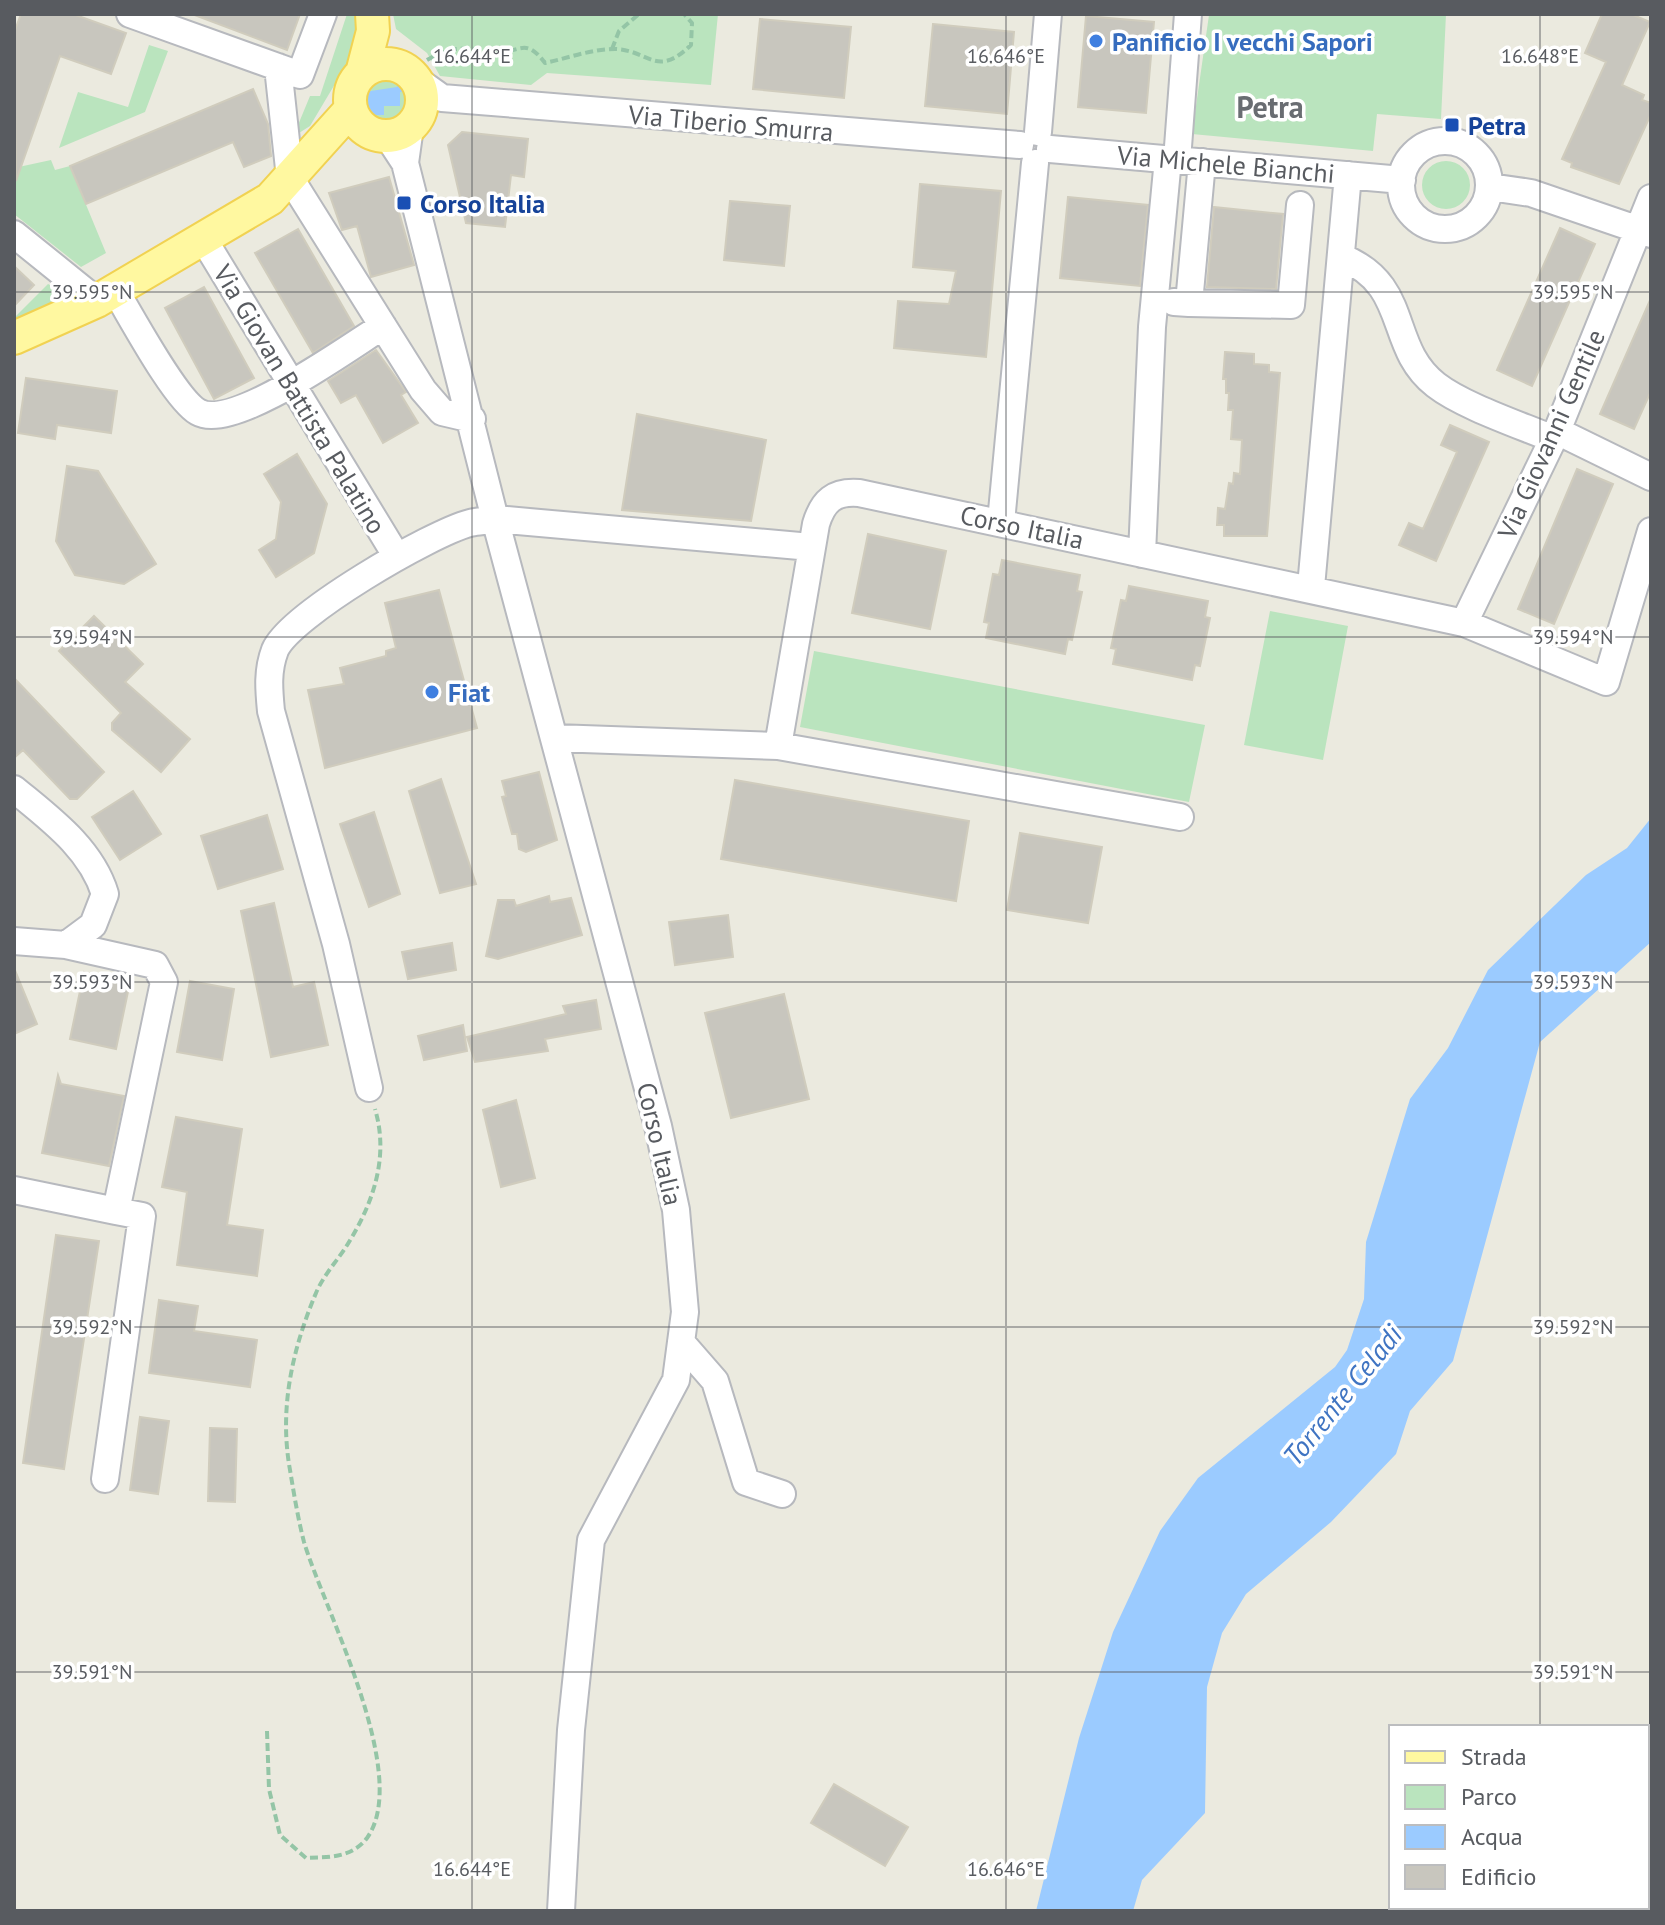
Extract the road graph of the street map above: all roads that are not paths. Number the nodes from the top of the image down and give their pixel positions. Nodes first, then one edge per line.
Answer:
1 (323, 14) edge
2 (1048, 14) edge
3 (1188, 14) edge
4 (134, 15) edge
5 (181, 22) edge
6 (373, 23) edge
7 (278, 67) junction
8 (411, 68) junction
9 (362, 73) junction
10 (395, 119) junction
11 (1036, 147) junction
12 (1182, 160) junction
13 (1348, 175) junction
14 (290, 178) junction
15 (1402, 180) junction
16 (1490, 187) junction
17 (1651, 198) edge
18 (1300, 205) dead end
19 (1645, 231) edge
20 (14, 234) edge
21 (204, 240) junction
22 (1341, 257) junction
23 (106, 295) junction
24 (1154, 302) junction
25 (1189, 303) junction
26 (383, 326) junction
27 (14, 338) edge
28 (290, 383) junction
29 (472, 419) junction
30 (1555, 435) junction
31 (1651, 477) edge
32 (495, 519) junction
33 (1001, 522) junction
34 (1651, 531) edge
35 (811, 547) junction
36 (1142, 554) junction
37 (397, 557) junction
38 (1311, 587) junction
39 (1464, 623) junction
40 (555, 738) junction
41 (778, 746) junction
42 (14, 789) edge
43 (1180, 817) dead end
44 (14, 941) edge
45 (66, 945) junction
46 (369, 1088) road end
47 (14, 1190) edge
48 (116, 1211) junction
49 (681, 1342) junction
50 (105, 1479) dead end
51 (782, 1494) dead end
52 (561, 1911) edge

1 - 7 street
2 - 11 street
3 - 12 street
4 - 5 street
5 - 7 street
6 - 8 main road
6 - 9 main road
7 - 14 street
8 - 9 main road
8 - 10 main road
9 - 10 main road
10 - 11 street, Via Tiberio Smurra
10 - 14 main road
10 - 29 street, Corso Italia
11 - 12 street, Via Michele Bianchi
11 - 33 street
12 - 13 street, Via Michele Bianchi
12 - 24 street
12 - 25 street
13 - 15 street, Via Michele Bianchi
13 - 22 street
14 - 21 main road
14 - 26 street
15 - 16 street
15 - 16 street
16 - 19 street
17 - 19 street, Via Giovanni Gentile
18 - 25 street
19 - 30 street, Via Giovanni Gentile
20 - 23 street
21 - 23 main road
21 - 28 street, Via Giovan Battista Palatino
22 - 30 street
22 - 38 street
23 - 27 main road
23 - 28 street
24 - 25 street
24 - 36 street
26 - 28 street
26 - 29 street
28 - 37 street, Via Giovan Battista Palatino
29 - 32 street, Corso Italia
30 - 31 street
30 - 39 street, Via Giovanni Gentile
32 - 35 street
32 - 37 street
32 - 40 street, Corso Italia
33 - 35 street, Corso Italia
33 - 36 street, Corso Italia
34 - 39 street, Corso Italia
35 - 41 street, Corso Italia
36 - 38 street, Corso Italia
37 - 46 street
38 - 39 street, Corso Italia
40 - 41 street
40 - 49 street, Corso Italia
41 - 43 street
42 - 45 street
44 - 45 street
45 - 48 street
47 - 48 street
48 - 50 street
49 - 51 street
49 - 52 street, Corso Italia

